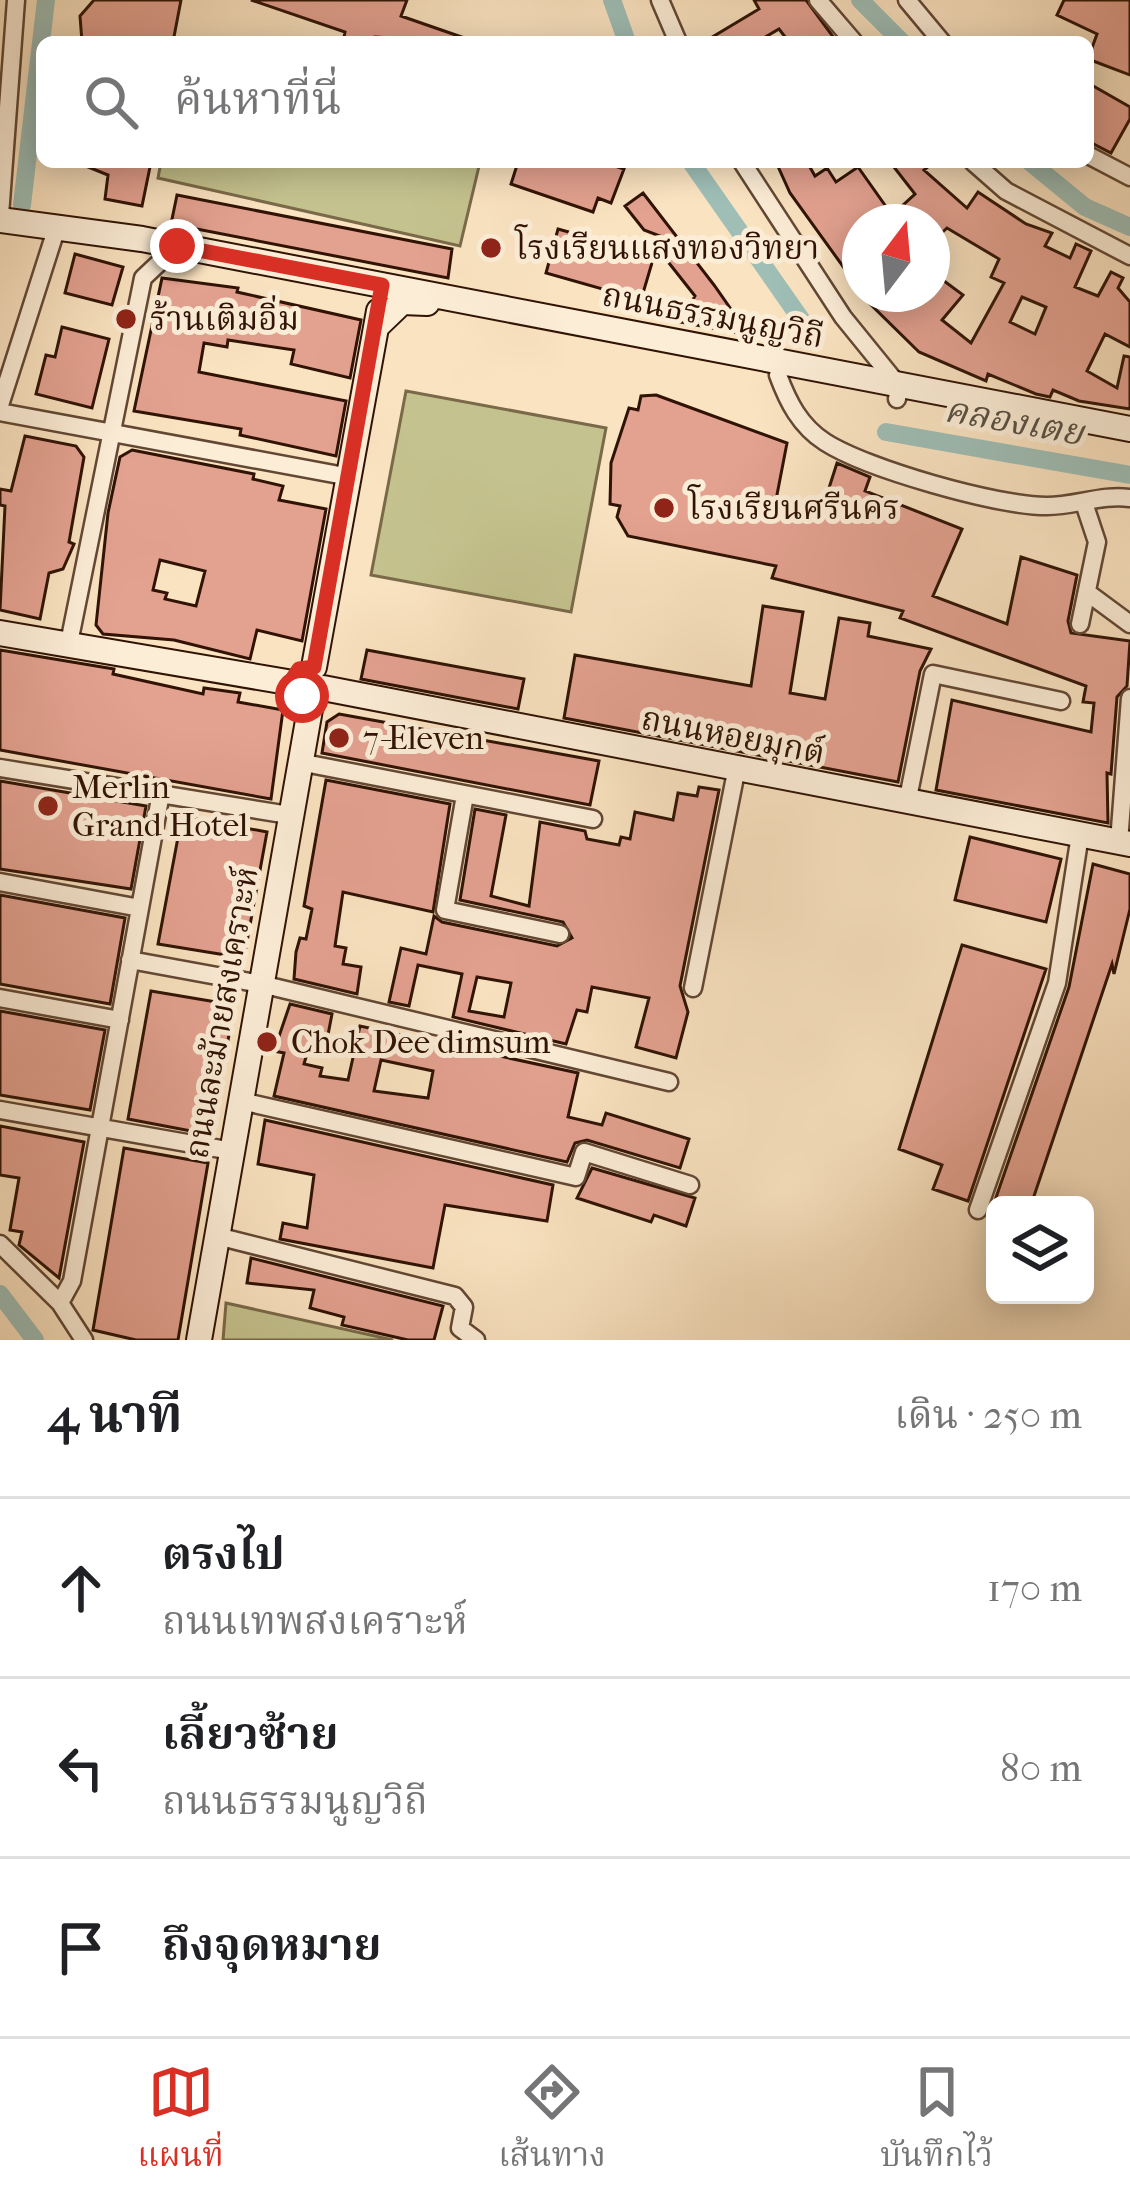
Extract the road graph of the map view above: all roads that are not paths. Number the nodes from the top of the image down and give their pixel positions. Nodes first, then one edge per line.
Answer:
1 (16, 0) edge
2 (660, 0) edge
3 (818, 0) edge
4 (907, 0) edge
5 (675, 36) edge
6 (849, 36) edge
7 (937, 36) edge
8 (1094, 157) edge
9 (746, 168) edge
10 (980, 168) edge
11 (1130, 177) edge
12 (0, 218) edge
13 (56, 230) junction
14 (177, 246) junction
15 (1130, 256) edge
16 (382, 285) junction
17 (377, 326) junction
18 (778, 375) junction
19 (898, 392) junction
20 (0, 408) edge
21 (1130, 429) edge
22 (108, 435) junction
23 (1130, 442) edge
24 (350, 477) junction
25 (1130, 498) edge
26 (1084, 502) junction
27 (1088, 593) junction
28 (1080, 624) dead end
29 (1130, 624) edge
30 (0, 633) edge
31 (69, 643) junction
32 (310, 684) junction
33 (1130, 698) edge
34 (1061, 700) dead end
35 (299, 762) junction
36 (0, 768) edge
37 (736, 772) junction
38 (160, 793) junction
39 (464, 795) junction
40 (907, 802) junction
41 (290, 815) junction
42 (593, 818) dead end
43 (1080, 835) junction
44 (1124, 843) edge
45 (0, 882) edge
46 (140, 908) junction
47 (560, 934) dead end
48 (130, 960) junction
49 (261, 984) junction
50 (693, 988) dead end
51 (0, 998) edge
52 (120, 1020) junction
53 (669, 1082) dead end
54 (241, 1101) junction
55 (0, 1110) edge
56 (100, 1129) junction
57 (232, 1151) junction
58 (690, 1185) dead end
59 (978, 1210) dead end
60 (217, 1236) junction
61 (0, 1244) edge
62 (60, 1303) junction
63 (84, 1340) edge
64 (199, 1340) edge
65 (476, 1340) edge

1 - 12 street
2 - 5 street
3 - 6 street
4 - 7 street
8 - 11 street
9 - 19 street
10 - 15 street
12 - 13 street, ถนนธรรมนูญวิถี
13 - 14 street, ถนนธรรมนูญวิถี
13 - 20 street
14 - 16 street, ถนนธรรมนูญวิถี
14 - 22 street
16 - 17 street, ถนนละม้ายสงเคราะห์
16 - 19 street, ถนนธรรมนูญวิถี
17 - 18 street, ถนนธรรมนูญวิถี
17 - 24 street, ถนนละม้ายสงเคราะห์
18 - 19 street, ถนนธรรมนูญวิถี
18 - 26 street
19 - 21 street, ถนนธรรมนูญวิถี
19 - 23 street, ถนนธรรมนูญวิถี
20 - 22 street
22 - 24 street
22 - 31 street
24 - 32 street, ถนนละม้ายสงเคราะห์
25 - 26 street
26 - 27 street
27 - 28 street
27 - 29 street
30 - 31 street, ถนนหอยมุกต์
31 - 32 street, ถนนหอยมุกต์
32 - 35 street, ถนนละม้ายสงเคราะห์
32 - 37 street, ถนนหอยมุกต์
33 - 44 street
34 - 40 street
35 - 39 street
35 - 41 street, ถนนละม้ายสงเคราะห์
36 - 38 street
37 - 40 street, ถนนหอยมุกต์
37 - 50 street
38 - 41 street
38 - 46 street
39 - 42 street
39 - 47 street
40 - 43 street, ถนนหอยมุกต์
41 - 49 street, ถนนละม้ายสงเคราะห์
43 - 44 street, ถนนหอยมุกต์
43 - 59 street
45 - 46 street
46 - 48 street
48 - 49 street
48 - 52 street
49 - 53 street
49 - 54 street, ถนนละม้ายสงเคราะห์
51 - 52 street
52 - 56 street
54 - 57 street, ถนนละม้ายสงเคราะห์
54 - 58 street
55 - 56 street
56 - 57 street
56 - 62 street
57 - 60 street, ถนนละม้ายสงเคราะห์
60 - 64 street, ถนนละม้ายสงเคราะห์
60 - 65 street
61 - 62 street
62 - 63 street

